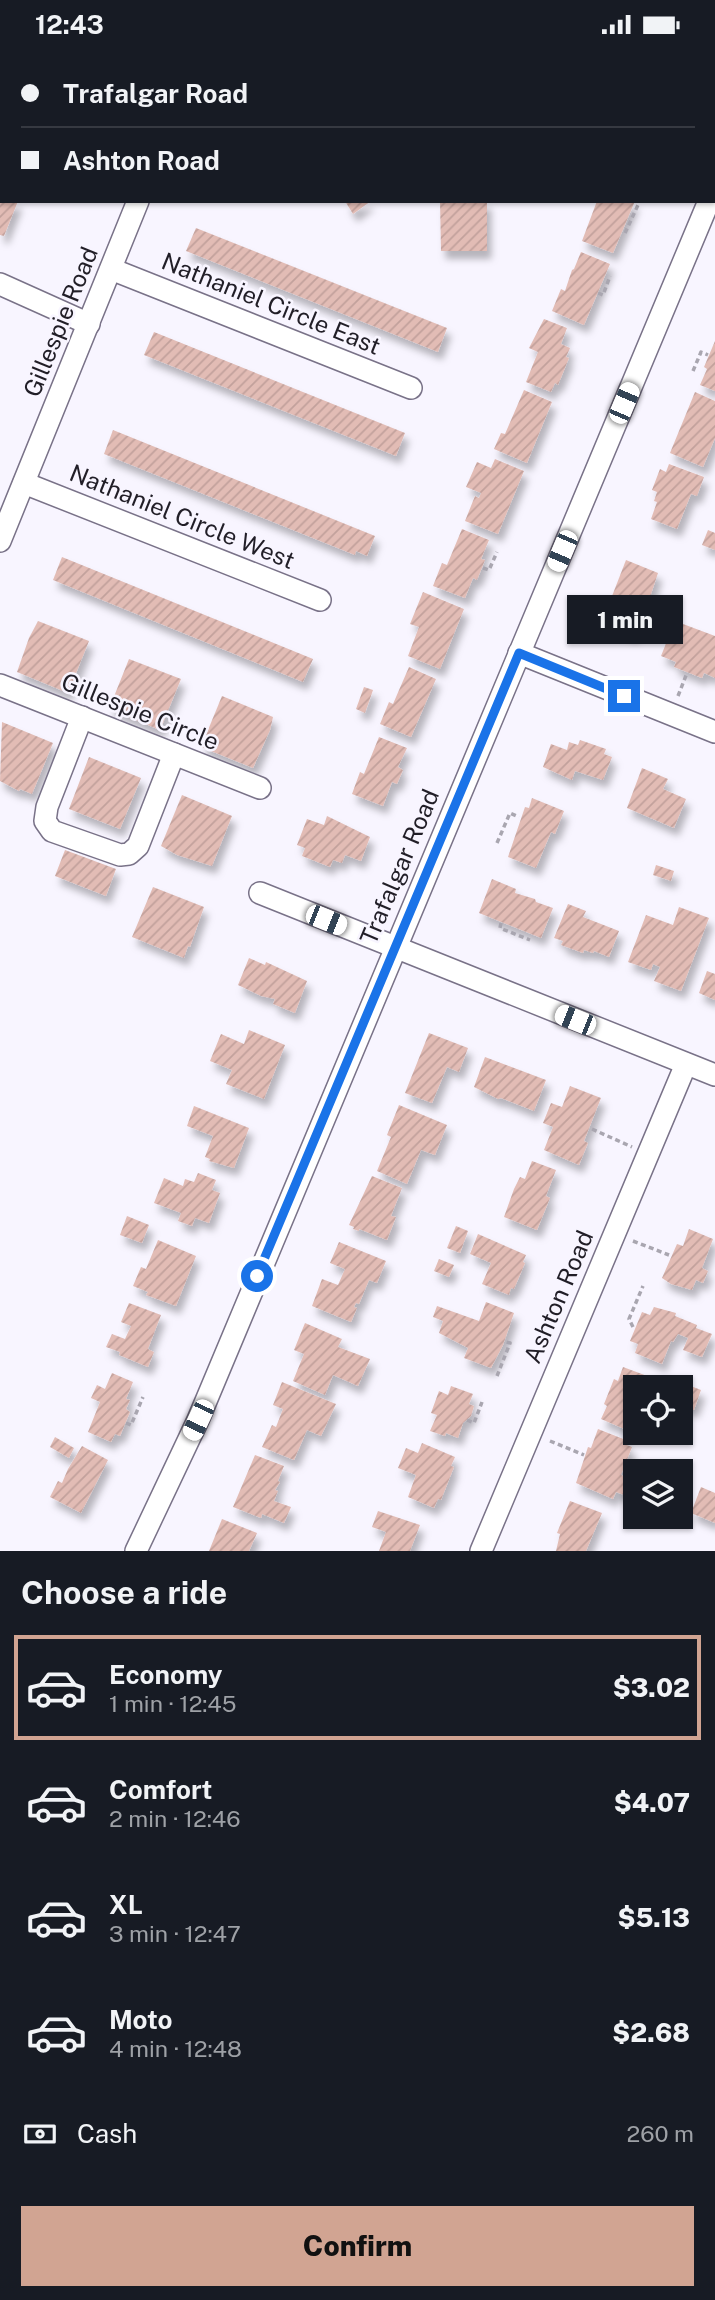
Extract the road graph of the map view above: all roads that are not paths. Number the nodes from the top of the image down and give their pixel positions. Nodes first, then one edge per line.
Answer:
1 (137, 203) edge
2 (708, 203) edge
3 (111, 269) junction
4 (0, 284) edge
5 (89, 324) junction
6 (411, 388) dead end
7 (24, 483) junction
8 (0, 541) edge
9 (320, 600) dead end
10 (519, 653) junction
11 (0, 685) edge
12 (82, 717) junction
13 (715, 732) edge
14 (174, 754) junction
15 (260, 788) dead end
16 (260, 893) dead end
17 (395, 948) junction
18 (686, 1064) junction
19 (715, 1075) edge
20 (136, 1551) edge
21 (481, 1551) edge

1 - 3 street, Gillespie Road
2 - 10 street, Trafalgar Road
3 - 5 street, Gillespie Road
3 - 6 street, Nathaniel Circle East
4 - 5 street
5 - 7 street, Gillespie Road
7 - 8 street, Gillespie Road
7 - 9 street, Nathaniel Circle West
10 - 13 street
10 - 17 street, Trafalgar Road
11 - 12 street, Gillespie Circle
12 - 14 street, Gillespie Circle
12 - 14 street
14 - 15 street, Gillespie Circle
16 - 17 street
17 - 18 street
17 - 20 street, Trafalgar Road
18 - 19 street
18 - 21 street, Ashton Road

